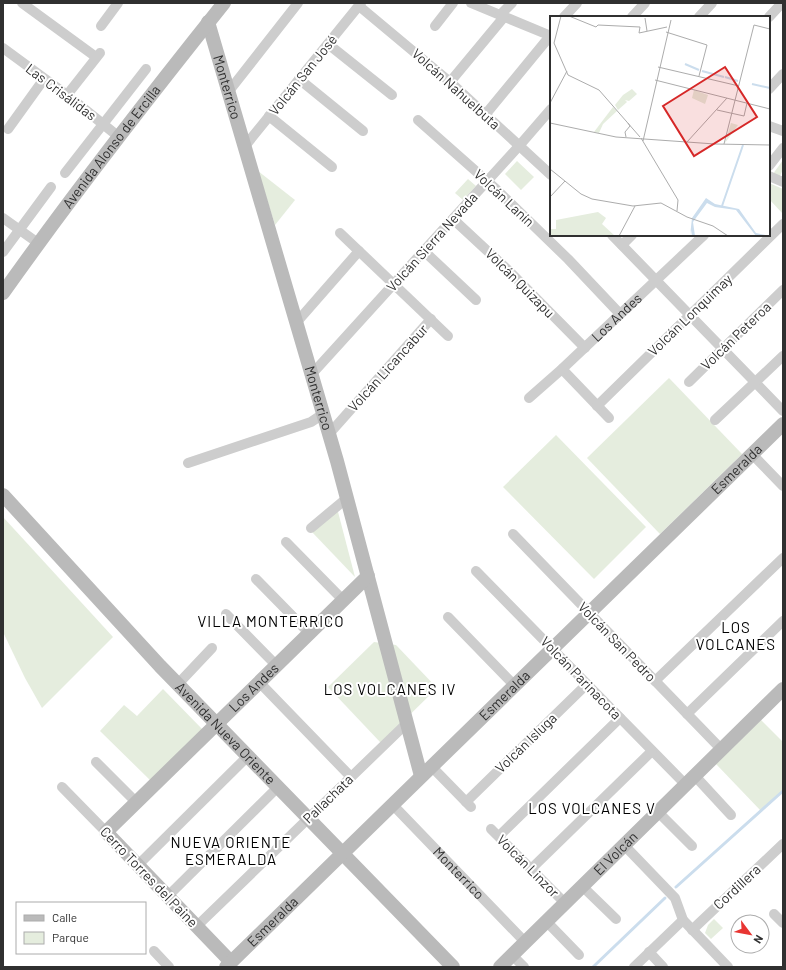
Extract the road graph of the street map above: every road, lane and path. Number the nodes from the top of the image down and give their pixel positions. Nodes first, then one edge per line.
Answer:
1 (22, 3) edge
2 (118, 3) edge
3 (224, 3) edge
4 (298, 3) edge
5 (453, 3) edge
6 (471, 3) edge
7 (512, 3) edge
8 (577, 3) edge
9 (645, 3) edge
10 (712, 3) edge
11 (782, 3) edge
12 (360, 4) edge
13 (502, 16) junction
14 (565, 16) edge
15 (633, 16) edge
16 (700, 16) edge
17 (770, 16) edge
18 (208, 22) junction
19 (101, 26) dead end
20 (435, 26) dead end
21 (550, 34) edge
22 (328, 44) junction
23 (4, 52) edge
24 (146, 69) dead end
25 (783, 74) edge
26 (44, 79) junction
27 (299, 79) junction
28 (450, 82) junction
29 (770, 88) edge
30 (229, 91) junction
31 (67, 95) junction
32 (392, 95) dead end
33 (550, 109) edge
34 (485, 115) junction
35 (269, 116) junction
36 (418, 120) dead end
37 (103, 125) junction
38 (770, 126) edge
39 (8, 129) dead end
40 (363, 131) dead end
41 (783, 131) edge
42 (119, 137) junction
43 (245, 146) junction
44 (519, 146) junction
45 (783, 148) edge
46 (770, 165) edge
47 (332, 167) dead end
48 (65, 173) dead end
49 (550, 174) edge
50 (770, 176) edge
51 (487, 182) junction
52 (783, 182) edge
53 (51, 187) dead end
54 (3, 218) edge
55 (454, 219) junction
56 (783, 224) edge
57 (18, 229) junction
58 (340, 233) dead end
59 (613, 236) edge
60 (631, 236) edge
61 (703, 236) edge
62 (38, 244) junction
63 (622, 245) junction
64 (359, 251) junction
65 (424, 251) junction
66 (3, 252) edge
67 (656, 281) junction
68 (394, 284) junction
69 (783, 290) edge
70 (3, 293) edge
71 (476, 300) dead end
72 (620, 314) junction
73 (690, 316) junction
74 (431, 319) junction
75 (296, 324) junction
76 (448, 336) dead end
77 (585, 348) junction
78 (723, 349) junction
79 (783, 356) edge
80 (562, 369) junction
81 (312, 375) junction
82 (689, 382) dead end
83 (756, 383) junction
84 (529, 398) dead end
85 (597, 406) junction
86 (783, 411) edge
87 (323, 414) junction
88 (609, 418) dead end
89 (716, 420) dead end
90 (783, 424) edge
91 (329, 434) junction
92 (752, 454) junction
93 (188, 463) dead end
94 (783, 486) edge
95 (3, 495) edge
96 (347, 498) junction
97 (311, 528) dead end
98 (513, 534) dead end
99 (286, 542) dead end
100 (783, 558) edge
101 (476, 572) dead end
102 (368, 576) junction
103 (256, 579) dead end
104 (343, 600) junction
105 (589, 612) junction
106 (226, 614) dead end
107 (448, 617) dead end
108 (783, 620) edge
109 (309, 633) junction
110 (212, 648) dead end
111 (552, 649) junction
112 (276, 665) junction
113 (655, 681) junction
114 (259, 682) junction
115 (178, 684) junction
116 (587, 684) junction
117 (514, 685) junction
118 (783, 689) edge
119 (687, 714) junction
120 (620, 718) junction
121 (407, 722) junction
122 (216, 724) junction
123 (722, 750) junction
124 (652, 751) junction
125 (248, 756) junction
126 (96, 762) dead end
127 (426, 771) junction
128 (351, 777) junction
129 (690, 780) junction
130 (62, 787) dead end
131 (278, 787) junction
132 (136, 802) junction
133 (392, 804) junction
134 (658, 812) junction
135 (731, 815) dead end
136 (308, 818) junction
137 (491, 829) dead end
138 (106, 832) junction
139 (499, 836) junction
140 (783, 844) edge
141 (624, 845) junction
142 (692, 846) dead end
143 (342, 853) junction
144 (138, 865) junction
145 (531, 869) junction
146 (582, 886) junction
147 (168, 896) junction
148 (565, 903) junction
149 (774, 914) dead end
150 (616, 919) dead end
151 (683, 920) junction
152 (546, 921) junction
153 (783, 922) edge
154 (197, 926) junction
155 (692, 930) junction
156 (525, 942) junction
157 (154, 951) dead end
158 (649, 952) junction
159 (512, 955) junction
160 (580, 955) dead end
161 (231, 965) edge
162 (169, 967) edge
163 (453, 967) edge
164 (500, 967) edge
165 (524, 967) edge
166 (634, 967) edge
167 (663, 967) edge
168 (728, 967) edge

1 - 31 street
2 - 19 street
3 - 18 street, Avenida Alonso de Ercilla
4 - 30 street
5 - 20 street
6 - 13 street
7 - 13 street
8 - 14 street
9 - 15 street
10 - 16 street
11 - 17 street
12 - 22 street, Volcán San José
12 - 28 street, Volcán Nahuelbuta
13 - 21 street
13 - 28 street
18 - 30 street, Monterrico
18 - 42 street, Avenida Alonso de Ercilla
21 - 34 street
22 - 27 street, Volcán San José
22 - 32 street
23 - 26 street, Las Crisálidas
24 - 37 street
25 - 29 street
26 - 31 street, Las Crisálidas
26 - 39 street
27 - 35 street, Volcán San José
27 - 40 street
28 - 34 street, Volcán Nahuelbuta
30 - 43 street, Monterrico
31 - 37 street, Las Crisálidas
33 - 44 street, Volcán Sierra Nevada
34 - 44 street, Volcán Nahuelbuta
35 - 43 street, Volcán San José
35 - 47 street
36 - 51 street, Volcán Lanín
37 - 42 street, Las Crisálidas
37 - 48 street
38 - 41 street
42 - 62 street, Avenida Alonso de Ercilla
43 - 75 street, Monterrico
44 - 49 street, Volcán Nahuelbuta
44 - 51 street, Volcán Sierra Nevada
45 - 46 street
50 - 52 street
51 - 55 street, Volcán Sierra Nevada
51 - 72 street, Volcán Lanín
53 - 57 street
54 - 57 street
55 - 65 street, Volcán Sierra Nevada
55 - 77 street, Volcán Quizapu
56 - 73 street, Volcán Lonquimay
57 - 62 street
57 - 66 street
58 - 64 street
59 - 63 street
60 - 63 street
61 - 67 street, Los Andes
62 - 70 street, Avenida Alonso de Ercilla
63 - 67 street
64 - 68 street
64 - 75 street
65 - 68 street, Volcán Sierra Nevada
65 - 71 street
67 - 72 street, Los Andes
67 - 73 street
68 - 74 street
68 - 81 street, Volcán Sierra Nevada
69 - 78 street, Volcán Peteroa
72 - 77 street, Los Andes
73 - 78 street
73 - 85 street, Volcán Lonquimay
74 - 76 street
74 - 91 street, Volcán Licancabur
75 - 81 street, Monterrico
77 - 80 street, Los Andes
78 - 82 street, Volcán Peteroa
78 - 83 street
79 - 83 street
80 - 84 street, Los Andes
80 - 85 street
81 - 87 street, Monterrico
83 - 86 street
83 - 89 street
85 - 88 street
87 - 91 street, Monterrico
87 - 93 street
90 - 92 street, Esmeralda
91 - 96 street, Monterrico
92 - 94 street
92 - 105 street, Esmeralda
95 - 115 street, Avenida Nueva Oriente
96 - 97 street
96 - 102 street, Monterrico
98 - 105 street, Volcán San Pedro
99 - 104 street
100 - 113 street
101 - 111 street, Volcán Parinacota
102 - 104 street, Los Andes
102 - 121 street, Monterrico
103 - 109 street
104 - 109 street, Los Andes
105 - 111 street, Esmeralda
105 - 113 street, Volcán San Pedro
106 - 112 street
107 - 117 street
108 - 119 street
109 - 112 street, Los Andes
110 - 115 street
111 - 116 street, Volcán Parinacota
111 - 117 street, Esmeralda
112 - 114 street, Los Andes
113 - 119 street, Volcán San Pedro
114 - 122 street, Los Andes
114 - 128 street
115 - 122 street, Avenida Nueva Oriente
116 - 120 street, Volcán Parinacota
116 - 127 street, Volcán Isluga
117 - 127 street, Esmeralda
118 - 123 street, El Volcán
119 - 123 street, Volcán San Pedro
120 - 124 street, Volcán Parinacota
120 - 139 street
121 - 127 street, Monterrico
121 - 128 street, Pallachata
122 - 125 street, Avenida Nueva Oriente
122 - 132 street, Los Andes
123 - 129 street, El Volcán
124 - 129 street, Volcán Parinacota
124 - 145 street
125 - 131 street, Avenida Nueva Oriente
125 - 144 street
126 - 132 street
127 - 133 street, Esmeralda
128 - 136 street, Pallachata
129 - 134 street, El Volcán
129 - 135 street, Volcán Parinacota
130 - 138 street, Cerro Torres del Paine
131 - 136 street, Avenida Nueva Oriente
131 - 147 street
132 - 138 street, Los Andes
133 - 143 street, Esmeralda
133 - 156 street, Monterrico
134 - 141 street, El Volcán
134 - 142 street
136 - 143 street, Avenida Nueva Oriente
136 - 154 street, Pallachata
137 - 139 street, Volcán Linzor
138 - 144 street, Cerro Torres del Paine
139 - 145 street, Volcán Linzor
140 - 155 street, Cordillera
141 - 146 street, El Volcán
141 - 151 street
143 - 161 street, Esmeralda
143 - 163 street, Avenida Nueva Oriente
144 - 147 street, Cerro Torres del Paine
145 - 148 street, Volcán Linzor
146 - 148 street, El Volcán
146 - 150 street
147 - 154 street, Cerro Torres del Paine
148 - 152 street, El Volcán
149 - 153 street
151 - 155 street
151 - 158 street
152 - 156 street, El Volcán
152 - 160 street
154 - 161 street, Cerro Torres del Paine
155 - 168 street
156 - 159 street, El Volcán
157 - 162 street
158 - 166 street
158 - 167 street
159 - 164 street, El Volcán
159 - 165 street

